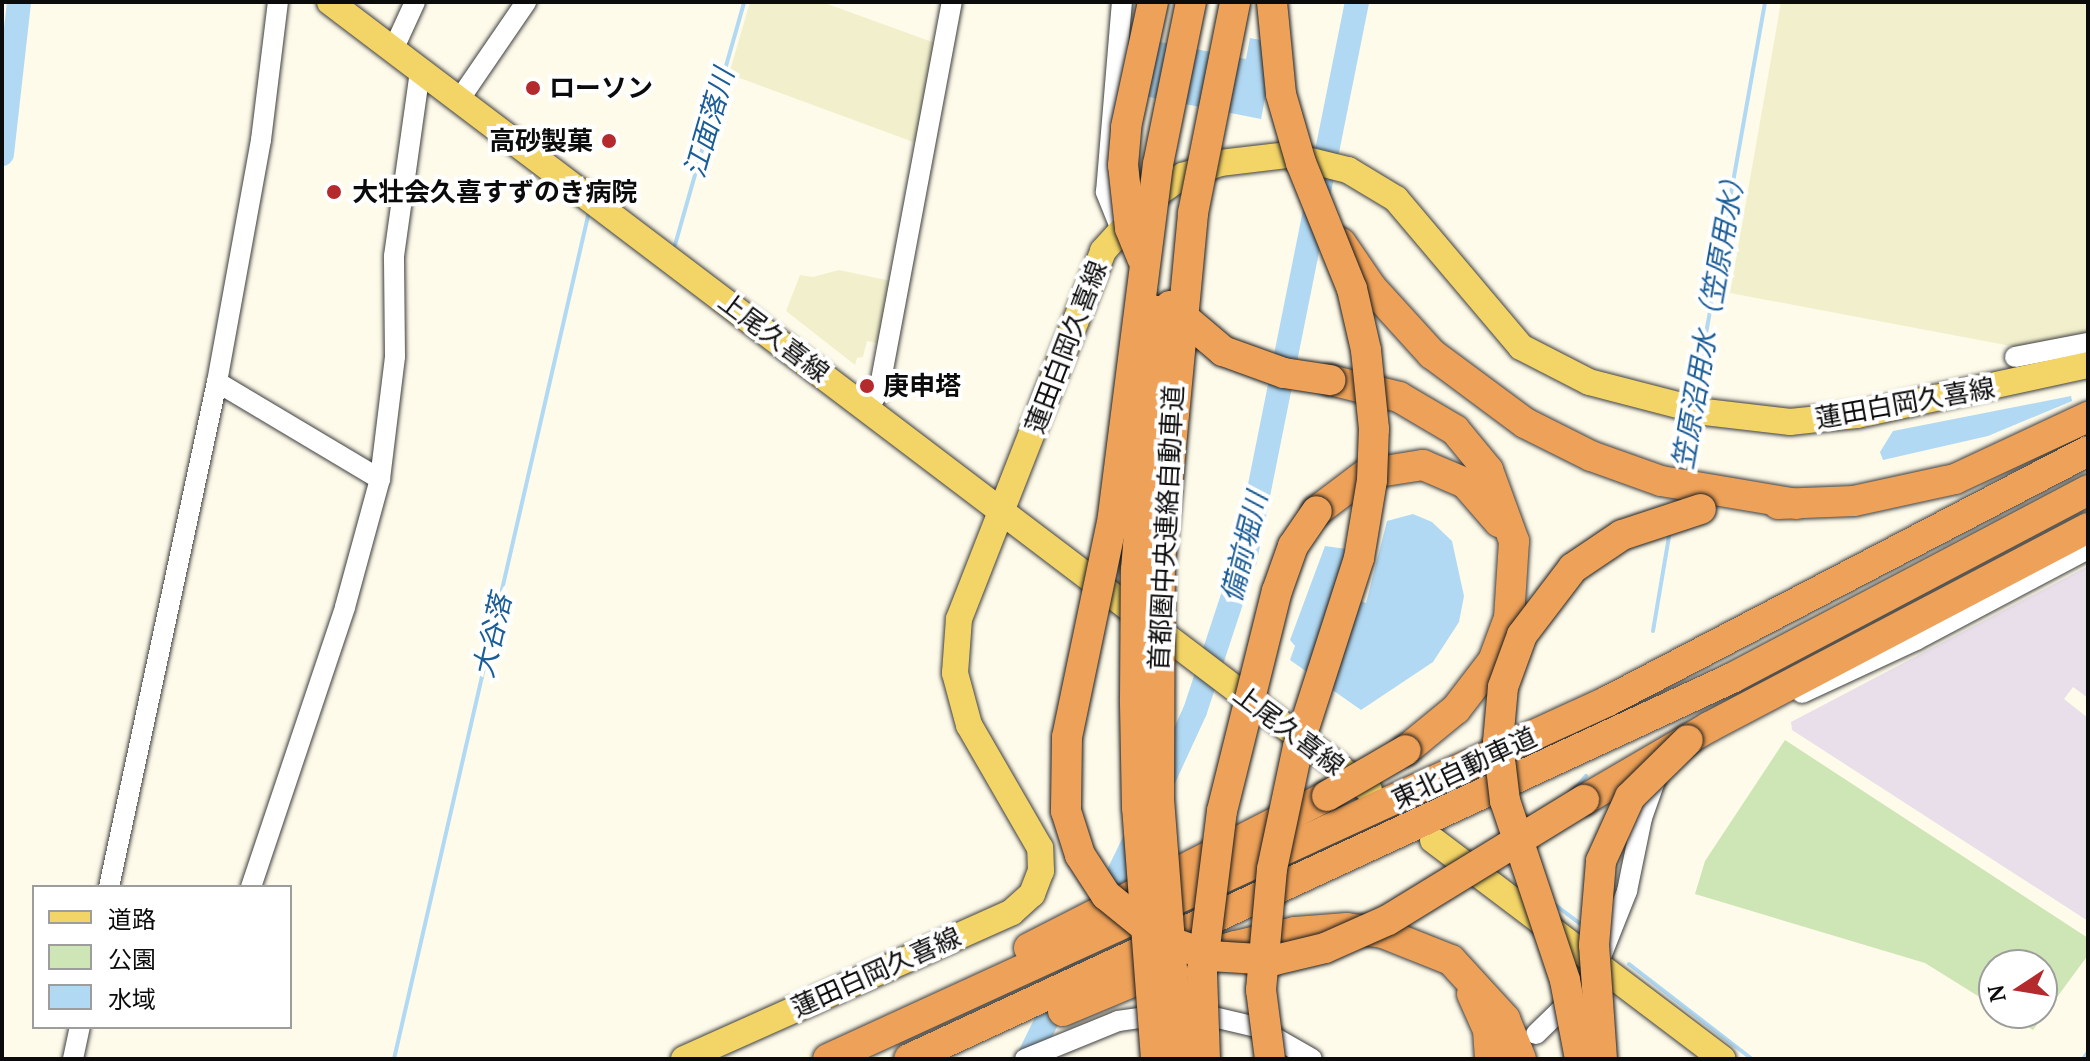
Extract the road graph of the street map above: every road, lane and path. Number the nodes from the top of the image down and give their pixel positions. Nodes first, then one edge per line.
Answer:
1 (278, 2) edge
2 (330, 2) edge
3 (415, 2) edge
4 (526, 2) edge
5 (952, 2) edge
6 (1122, 2) edge
7 (1153, 2) edge
8 (1191, 2) edge
9 (1210, 2) edge
10 (1235, 2) edge
11 (1272, 2) edge
12 (393, 50) junction
13 (420, 71) junction
14 (459, 100) junction
15 (1329, 226) junction
16 (1120, 227) junction
17 (2088, 343) edge
18 (2015, 357) dead end
19 (2088, 365) edge
20 (218, 377) junction
21 (868, 408) junction
22 (2088, 417) edge
23 (2088, 451) edge
24 (380, 474) junction
25 (2088, 490) edge
26 (1702, 500) junction
27 (1002, 509) junction
28 (2088, 528) edge
29 (2088, 549) edge
30 (1514, 578) junction
31 (1688, 740) junction
32 (1369, 790) dead end
33 (1433, 840) dead end
34 (109, 885) edge
35 (252, 885) edge
36 (1433, 953) junction
37 (1598, 964) junction
38 (1012, 966) junction
39 (80, 1029) edge
40 (969, 1044) edge
41 (1529, 1046) edge
42 (73, 1059) edge
43 (684, 1059) edge
44 (828, 1059) edge
45 (909, 1059) edge
46 (1025, 1059) edge
47 (1156, 1059) edge
48 (1179, 1059) edge
49 (1205, 1059) edge
50 (1270, 1059) edge
51 (1312, 1059) edge
52 (1490, 1059) edge
53 (1580, 1059) edge
54 (1602, 1059) edge
55 (1723, 1059) edge

1 - 20 street
2 - 12 main road, 上尾久喜線
3 - 12 street
4 - 14 street
5 - 21 street
6 - 16 street
7 - 30 highway, bridge
8 - 31 highway, bridge
9 - 47 highway, 首都圏中央連絡自動車道, bridge
10 - 48 highway, 首都圏中央連絡自動車道, bridge
11 - 15 highway, bridge
12 - 13 main road, 上尾久喜線
13 - 14 main road, 上尾久喜線
13 - 24 street
14 - 21 main road, 上尾久喜線
15 - 26 highway
15 - 50 highway, bridge
16 - 19 main road, 蓮田白岡久喜線
16 - 27 main road, 蓮田白岡久喜線
17 - 18 street
20 - 24 street
20 - 34 street
21 - 27 main road, 上尾久喜線
22 - 26 highway
23 - 38 highway, 東北自動車道, bridge
24 - 35 street
25 - 40 highway, 東北自動車道
26 - 53 highway, bridge
27 - 32 main road, 上尾久喜線
27 - 43 main road, 蓮田白岡久喜線
28 - 31 highway
29 - 37 street
30 - 38 highway, bridge
30 - 49 highway, bridge
31 - 54 highway, bridge
33 - 37 main road
36 - 40 highway
36 - 41 highway
36 - 52 highway
37 - 41 street
37 - 55 main road
38 - 44 highway
39 - 42 street
40 - 45 highway, 東北自動車道
46 - 51 street

